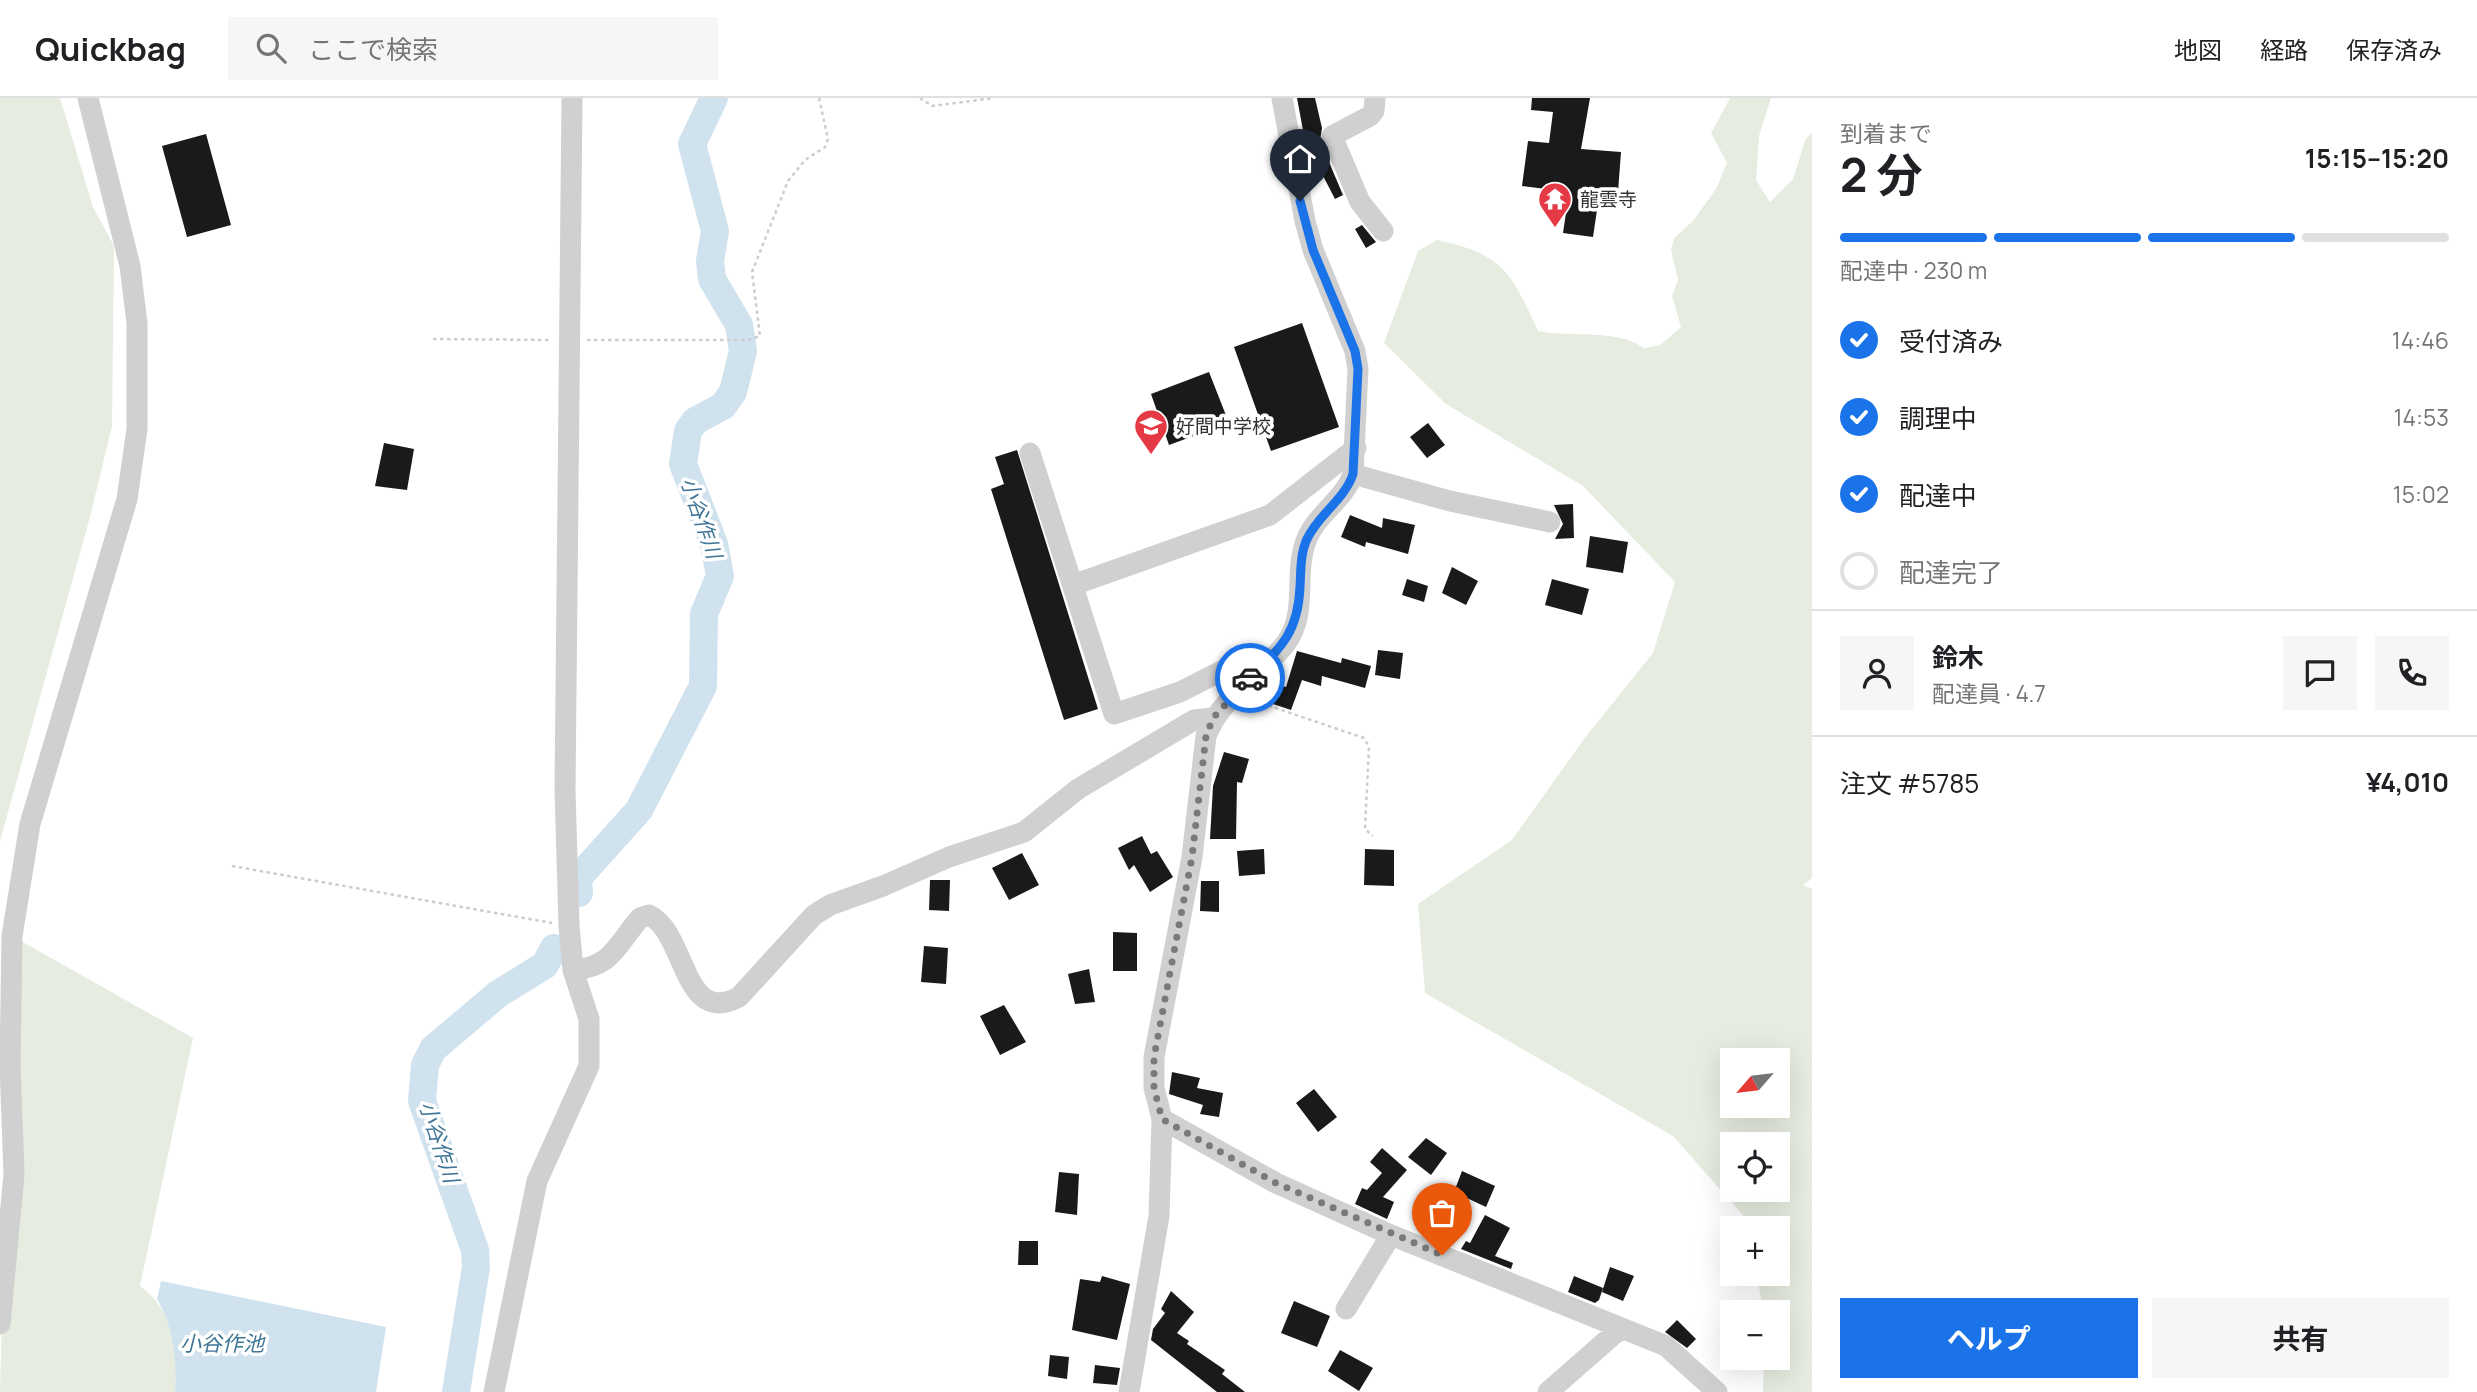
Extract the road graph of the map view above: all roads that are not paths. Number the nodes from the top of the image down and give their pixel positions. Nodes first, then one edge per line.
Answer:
1 (88, 98) edge
2 (572, 98) edge
3 (1282, 98) edge
4 (1375, 98) edge
5 (1383, 231) dead end
6 (1356, 448) junction
7 (1030, 453) dead end
8 (1353, 474) junction
9 (1550, 522) dead end
10 (1073, 585) junction
11 (1245, 682) junction
12 (1213, 718) junction
13 (573, 970) junction
14 (1162, 1119) junction
15 (1391, 1235) junction
16 (1346, 1309) dead end
17 (0, 1324) edge
18 (1620, 1328) junction
19 (494, 1392) edge
20 (1129, 1392) edge
21 (1548, 1392) edge
22 (1717, 1392) edge

1 - 17 street
2 - 13 street
3 - 6 street
4 - 5 street
6 - 8 street
6 - 10 street
7 - 10 street
8 - 9 street
8 - 11 street
10 - 11 street
11 - 12 street
12 - 13 street
12 - 14 street
13 - 19 street
14 - 15 street
14 - 20 street
15 - 16 street
15 - 18 street
18 - 21 street
18 - 22 street

